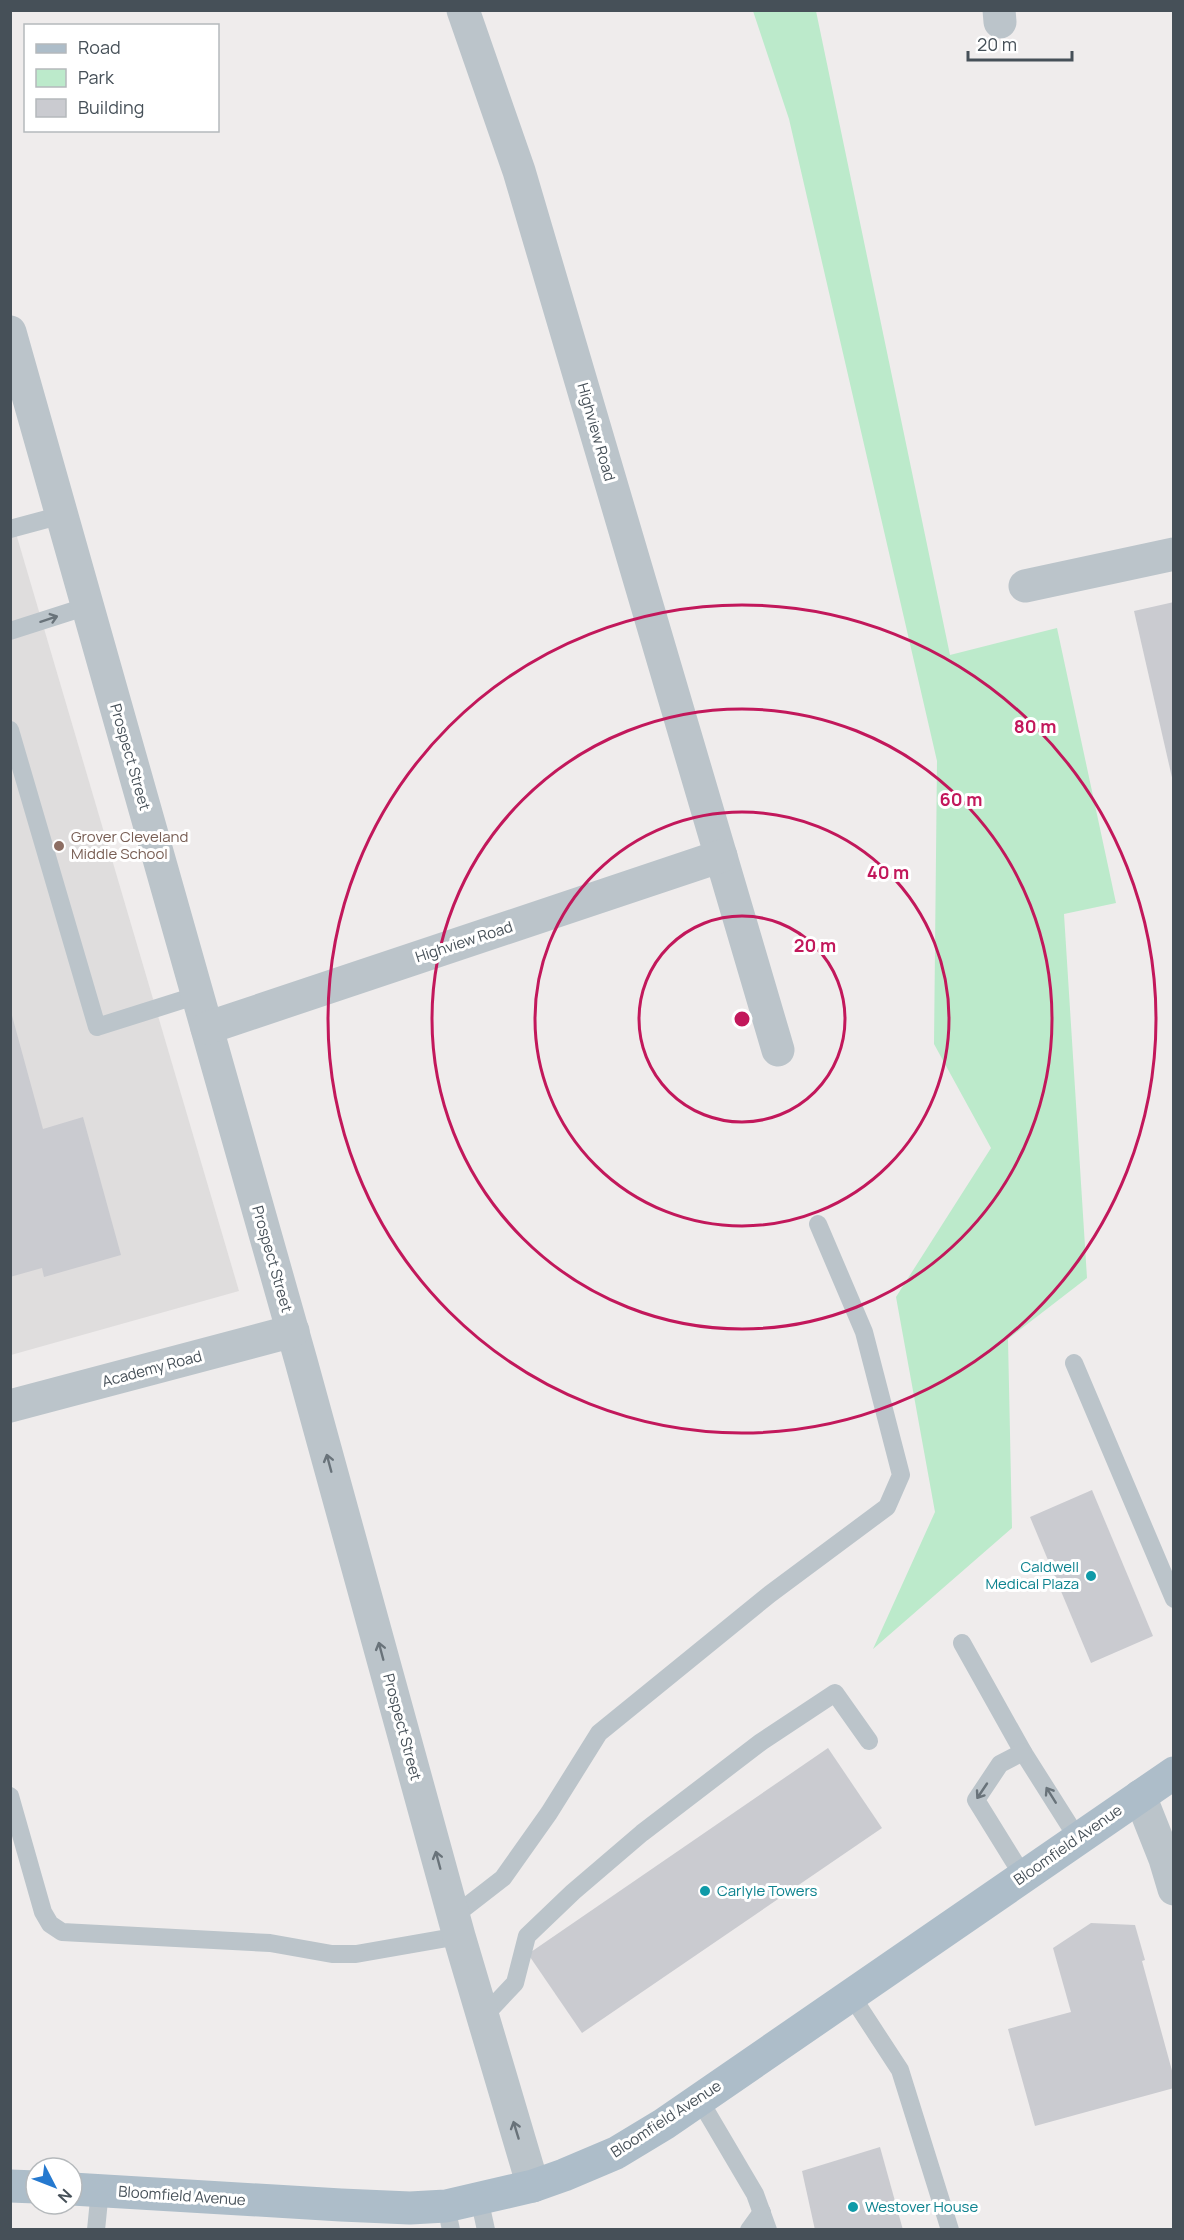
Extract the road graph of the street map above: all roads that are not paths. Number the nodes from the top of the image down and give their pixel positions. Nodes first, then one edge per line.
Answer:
1 (463, 10) edge
2 (10, 332) edge
3 (62, 515) junction
4 (10, 529) edge
5 (1173, 554) edge
6 (1026, 586) dead end
7 (88, 606) junction
8 (10, 631) edge
9 (10, 730) edge
10 (721, 856) junction
11 (198, 995) junction
12 (207, 1028) junction
13 (778, 1050) dead end
14 (818, 1224) dead end
15 (292, 1331) junction
16 (1074, 1363) dead end
17 (10, 1406) edge
18 (1173, 1599) edge
19 (962, 1644) dead end
20 (869, 1741) dead end
21 (1023, 1752) junction
22 (1173, 1773) edge
23 (10, 1796) edge
24 (1140, 1796) junction
25 (1078, 1839) junction
26 (1023, 1876) junction
27 (1173, 1889) edge
28 (456, 1926) junction
29 (851, 1995) junction
30 (483, 2017) junction
31 (699, 2099) junction
32 (533, 2186) junction
33 (86, 2190) edge
34 (479, 2198) junction
35 (762, 2212) junction
36 (448, 2218) edge
37 (96, 2229) edge
38 (486, 2229) edge
39 (749, 2229) edge
40 (768, 2229) edge
41 (950, 2229) edge

1 - 10 street, Highview Road
2 - 3 street, Prospect Street
3 - 4 lane
3 - 7 street, Prospect Street
5 - 6 street
8 -> 7 lane
7 - 11 street, Prospect Street
9 - 11 lane
10 - 12 street, Highview Road
10 - 13 street, Highview Road
11 - 12 street, Prospect Street
12 - 15 street, Prospect Street
14 - 28 lane
15 - 17 street, Academy Road
28 -> 15 street, Prospect Street
16 - 18 lane
19 - 21 lane
20 - 30 lane
25 -> 21 lane
21 -> 26 lane
22 - 24 main road, Bloomfield Avenue
23 - 28 lane
24 - 25 main road, Bloomfield Avenue
24 - 27 street
25 - 26 main road, Bloomfield Avenue
26 - 29 main road, Bloomfield Avenue
28 - 30 street, Prospect Street
29 - 31 main road, Bloomfield Avenue
29 - 41 lane
32 -> 30 street, Prospect Street
31 - 32 main road, Bloomfield Avenue
31 - 35 lane
32 - 34 main road, Bloomfield Avenue
33 - 36 main road, Bloomfield Avenue
33 - 37 lane
34 - 36 main road, Bloomfield Avenue
34 - 38 lane
35 - 39 lane
35 - 40 lane

